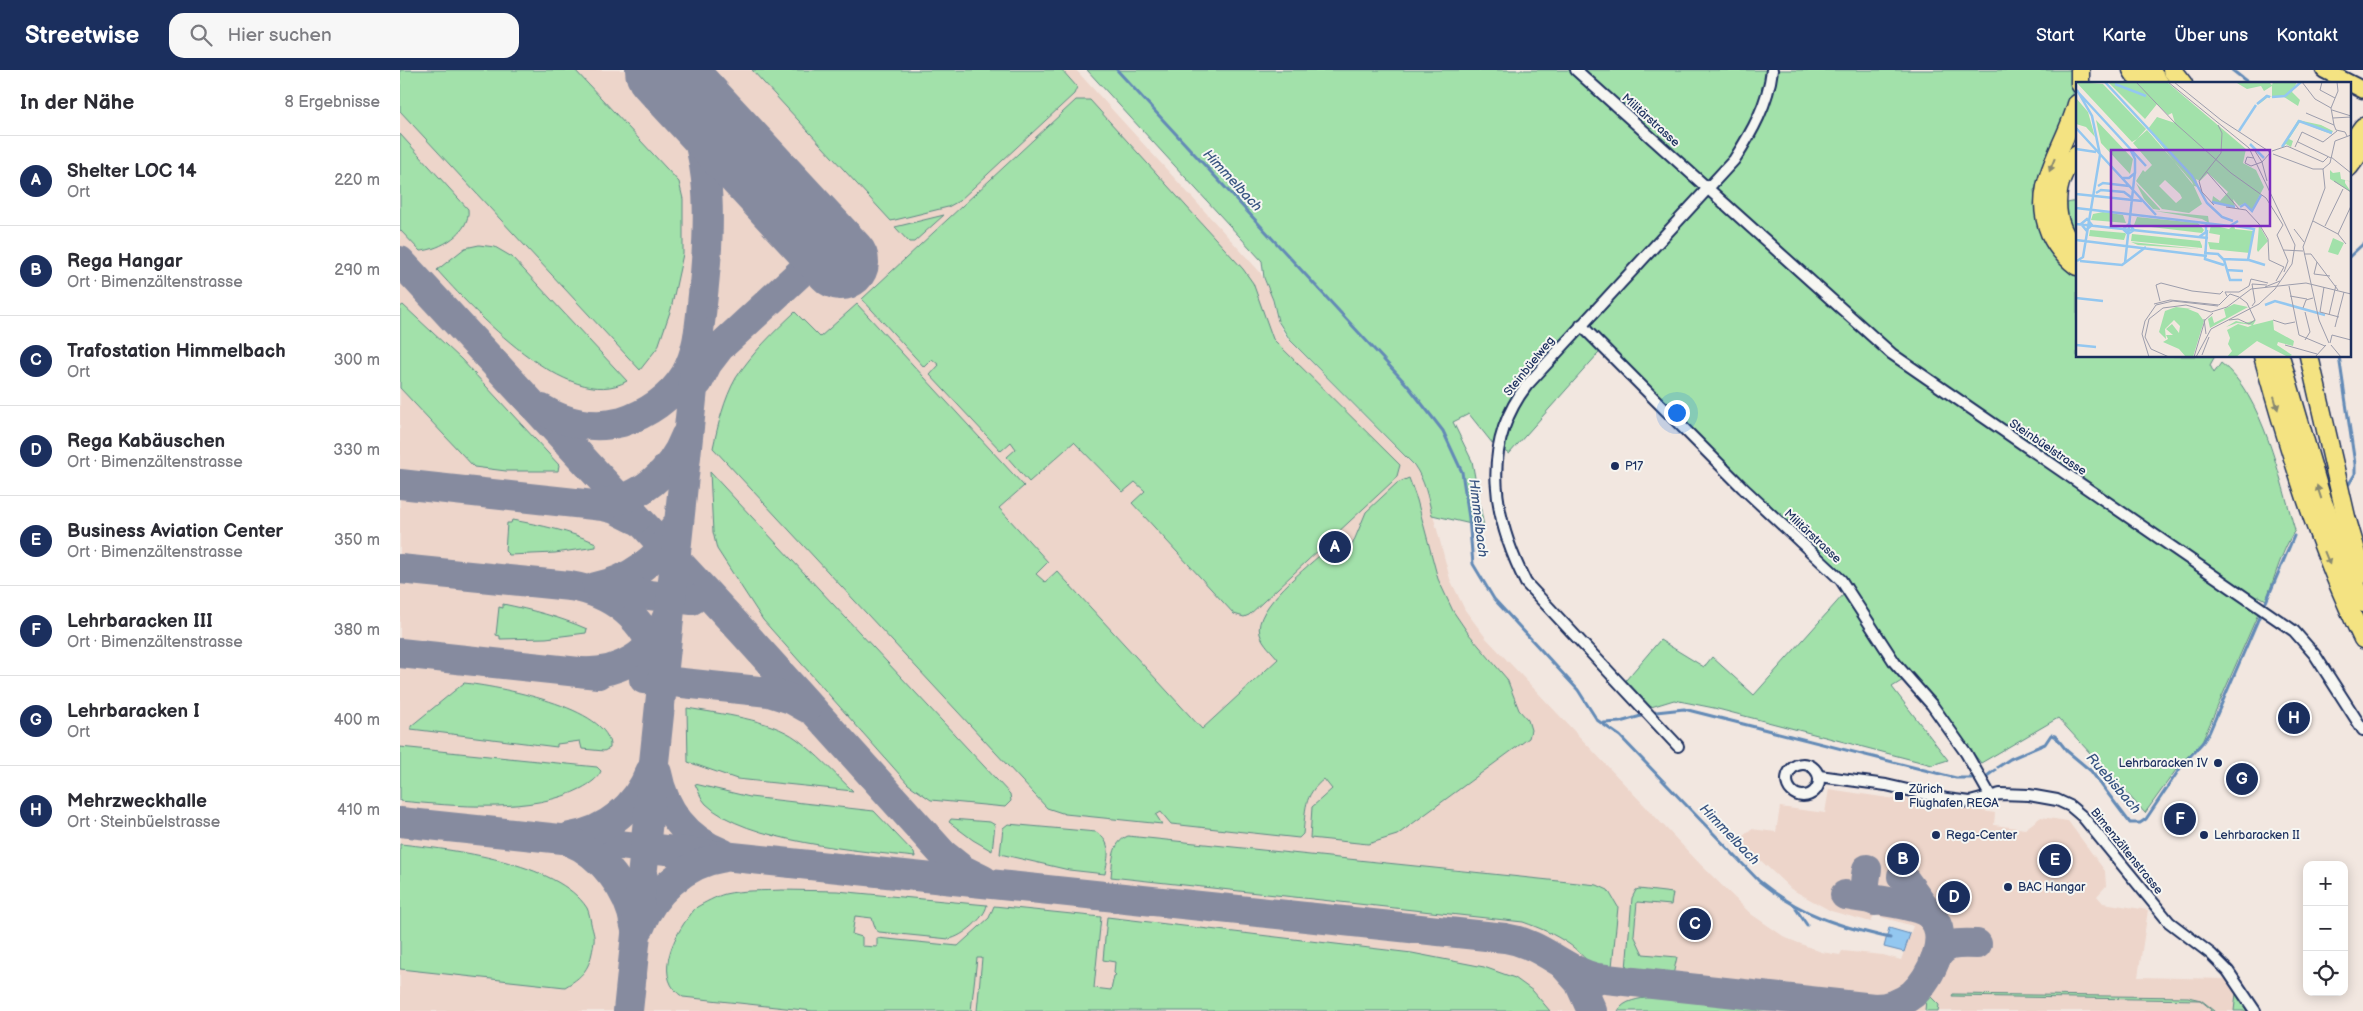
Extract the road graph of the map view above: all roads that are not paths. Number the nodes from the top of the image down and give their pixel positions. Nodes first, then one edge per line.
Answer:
1 (1576, 70) edge
2 (1772, 70) edge
3 (2132, 70) edge
4 (2150, 70) edge
5 (2172, 70) edge
6 (2324, 70) edge
7 (2141, 82) edge
8 (2159, 82) edge
9 (2181, 82) edge
10 (2347, 82) edge
11 (2350, 83) edge
12 (2363, 90) edge
13 (2076, 107) edge
14 (2363, 127) edge
15 (2350, 145) edge
16 (2363, 148) edge
17 (2076, 156) edge
18 (2350, 166) edge
19 (1709, 188) junction
20 (2076, 248) edge
21 (2076, 265) edge
22 (1581, 324) junction
23 (2264, 358) edge
24 (2281, 358) edge
25 (2309, 358) edge
26 (2363, 574) edge
27 (2363, 602) edge
28 (2363, 639) edge
29 (2363, 730) edge
30 (1678, 746) dead end
31 (1819, 776) dead end
32 (1991, 797) junction
33 (2255, 1011) edge

1 - 19 street, Militärstrasse
2 - 19 street, Steinbüelweg
3 - 7 highway
4 - 8 highway
5 - 9 highway
6 - 10 main road
11 - 12 main road
13 -> 21 highway
14 - 15 highway
16 - 18 highway
17 - 20 highway
19 - 22 street, Steinbüelweg
19 - 29 street, Steinbüelstrasse
22 - 30 street, Steinbüelweg
22 - 32 street, Militärstrasse
23 -> 28 highway
27 -> 24 highway
25 - 26 highway
31 - 32 street, Bimenzältenstrasse
32 - 33 street, Bimenzältenstrasse

